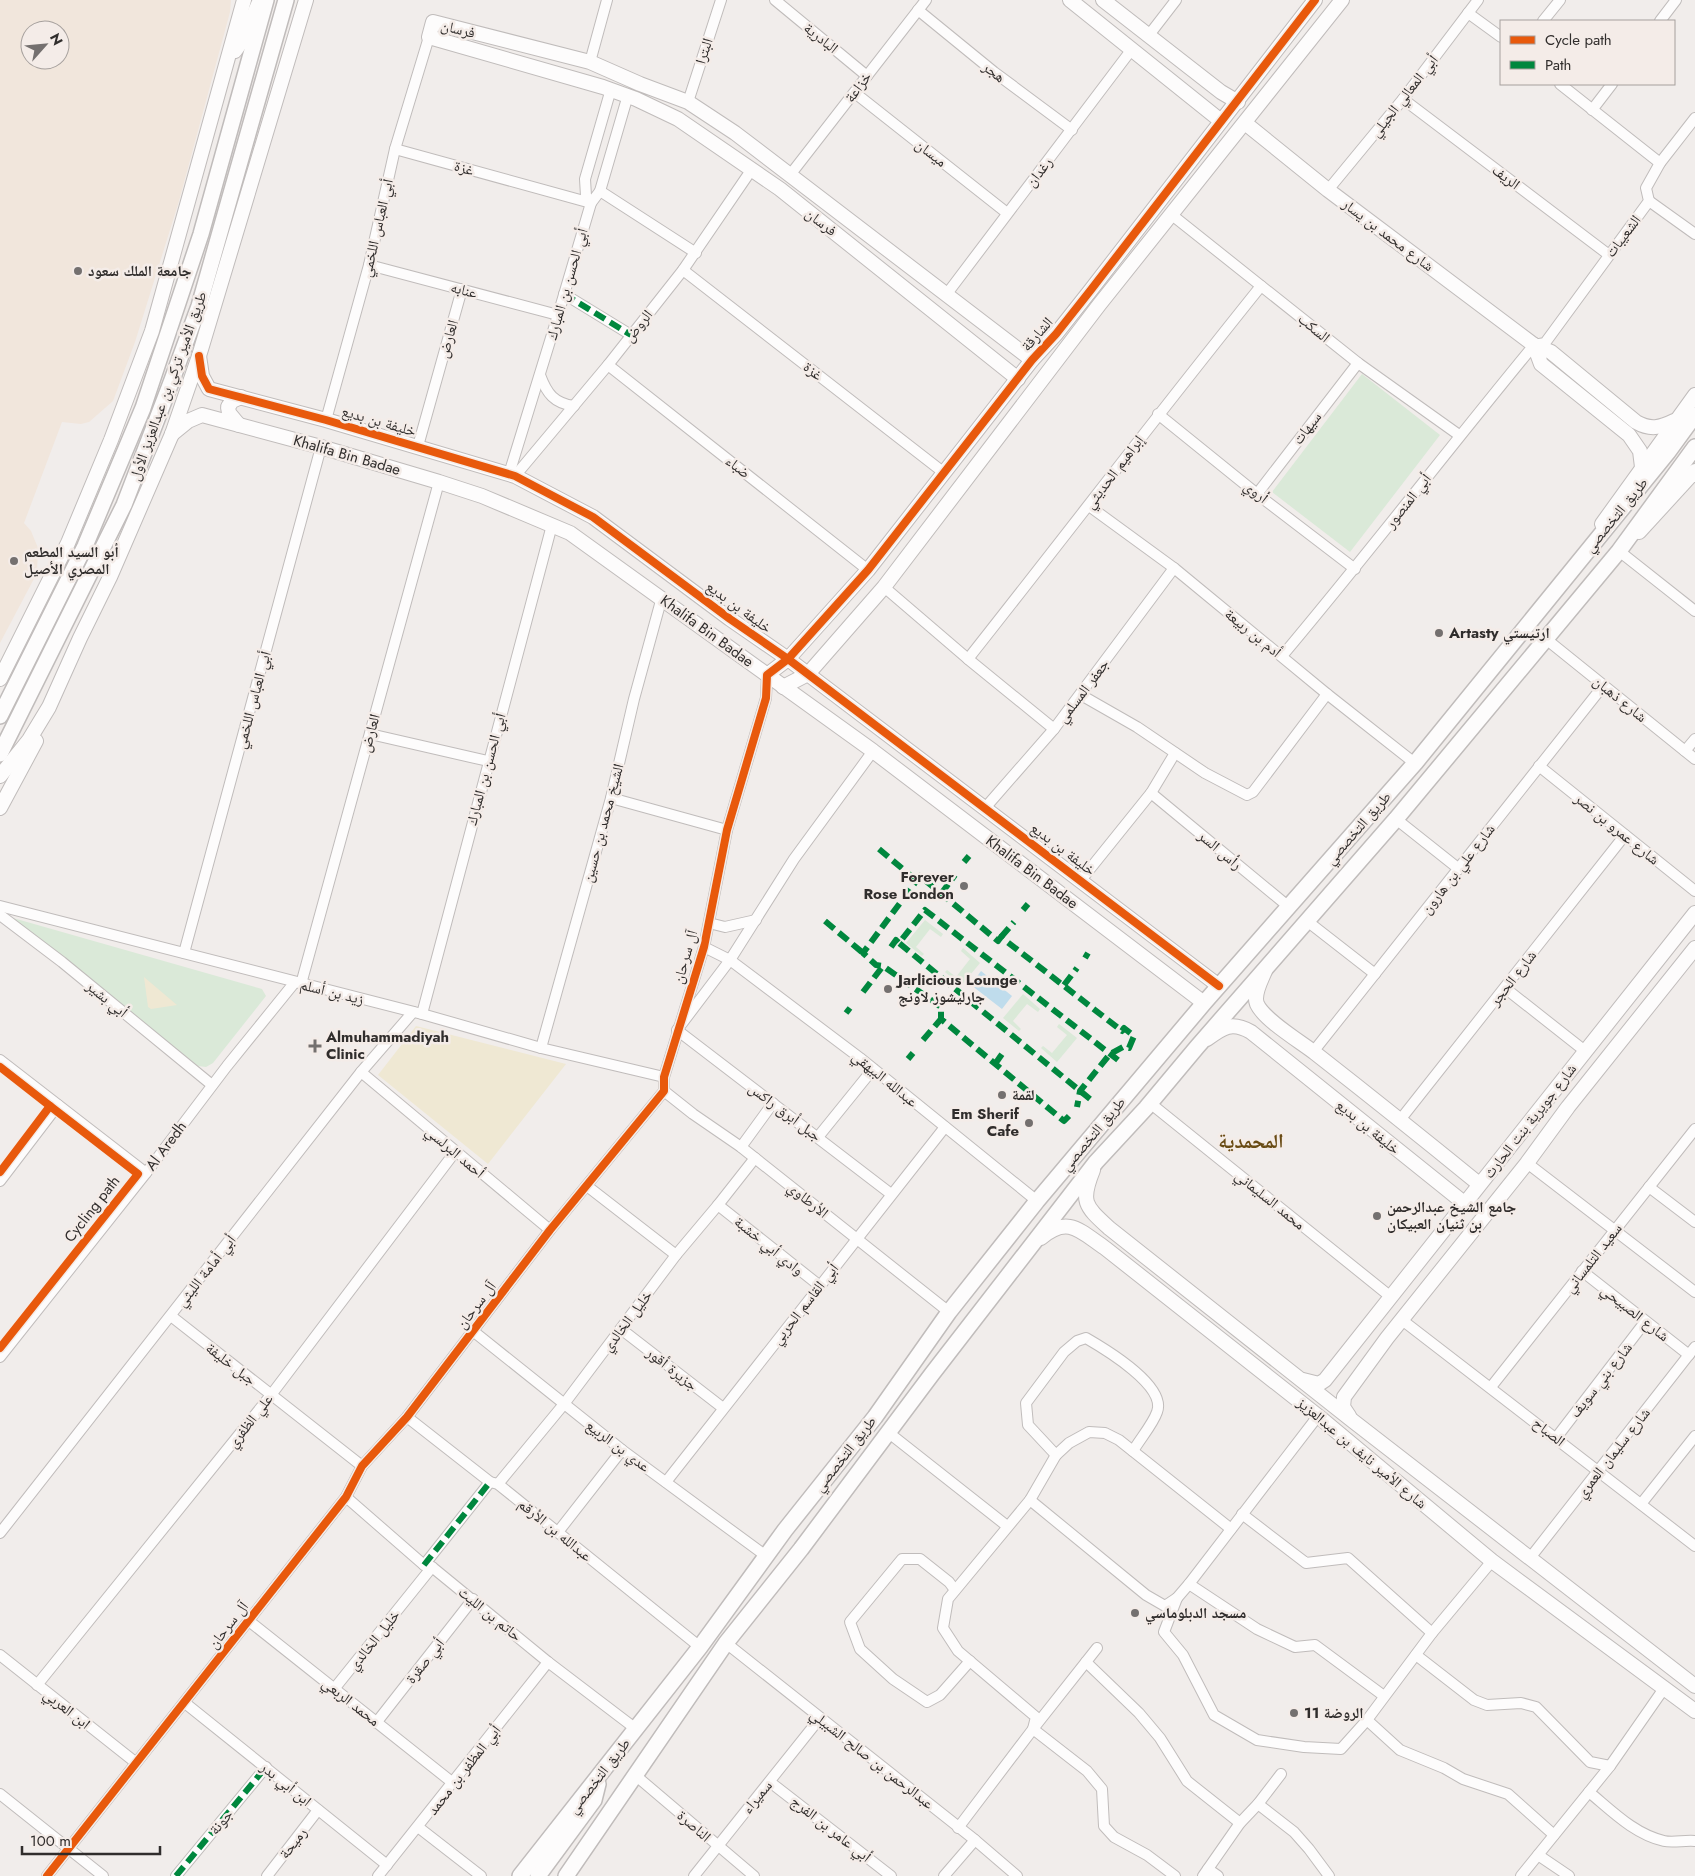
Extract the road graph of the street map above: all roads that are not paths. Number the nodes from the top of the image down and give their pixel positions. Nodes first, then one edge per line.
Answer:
1 (244, 0) edge
2 (260, 0) edge
3 (266, 0) edge
4 (286, 0) edge
5 (306, 0) edge
6 (607, 0) edge
7 (721, 0) edge
8 (774, 0) edge
9 (926, 0) edge
10 (1070, 0) edge
11 (1103, 0) edge
12 (1176, 0) edge
13 (1315, 0) edge
14 (1342, 0) edge
15 (1478, 0) edge
16 (1560, 0) edge
17 (1676, 0) edge
18 (786, 4) edge
19 (918, 10) junction
20 (1468, 13) junction
21 (1544, 20) edge
22 (1661, 20) edge
23 (1289, 34) junction
24 (1149, 35) junction
25 (1500, 36) edge
26 (429, 37) junction
27 (1305, 48) junction
28 (1132, 49) junction
29 (590, 62) junction
30 (227, 64) junction
31 (867, 76) junction
32 (628, 78) junction
33 (1561, 85) edge
34 (1611, 85) edge
35 (619, 92) junction
36 (1221, 92) junction
37 (855, 93) junction
38 (1403, 99) junction
39 (688, 102) junction
40 (1238, 102) junction
41 (1204, 107) junction
42 (1592, 110) junction
43 (1695, 118) edge
44 (1221, 121) junction
45 (1245, 123) junction
46 (1072, 130) junction
47 (395, 149) junction
48 (1660, 163) junction
49 (752, 169) junction
50 (790, 175) junction
51 (1328, 190) junction
52 (600, 192) junction
53 (1649, 201) junction
54 (590, 203) junction
55 (1007, 213) junction
56 (1172, 215) junction
57 (1693, 230) edge
58 (696, 252) junction
59 (1609, 255) junction
60 (369, 265) junction
61 (683, 270) junction
62 (1261, 286) junction
63 (462, 289) junction
64 (564, 294) junction
65 (946, 295) junction
66 (1086, 295) junction
67 (1099, 306) junction
68 (558, 316) junction
69 (631, 335) junction
70 (1534, 344) junction
71 (199, 356) junction
72 (1032, 360) junction
73 (1358, 363) junction
74 (608, 365) junction
75 (540, 376) junction
76 (1018, 378) junction
77 (1695, 395) edge
78 (241, 397) junction
79 (574, 406) junction
80 (1158, 414) junction
81 (1695, 415) edge
82 (326, 420) junction
83 (1674, 421) junction
84 (239, 425) junction
85 (172, 434) junction
86 (1459, 435) junction
87 (418, 446) junction
88 (322, 447) junction
89 (1695, 447) edge
90 (1642, 467) junction
91 (943, 472) junction
92 (512, 475) junction
93 (1692, 477) edge
94 (439, 482) junction
95 (1257, 494) junction
96 (1089, 506) junction
97 (552, 525) junction
98 (1619, 551) junction
99 (1174, 568) junction
100 (1355, 569) junction
101 (868, 570) junction
102 (1560, 585) junction
103 (884, 586) junction
104 (662, 597) junction
105 (1695, 611) edge
106 (1546, 639) junction
107 (1282, 656) junction
108 (788, 659) junction
109 (968, 659) junction
110 (808, 674) junction
111 (767, 675) junction
112 (0, 679) edge
113 (1603, 686) junction
114 (783, 687) junction
115 (1327, 694) junction
116 (1081, 695) junction
117 (766, 698) junction
118 (49, 707) junction
119 (0, 716) edge
120 (1054, 729) junction
121 (370, 734) junction
122 (1695, 739) edge
123 (873, 751) junction
124 (1685, 751) junction
125 (1175, 753) junction
126 (0, 754) edge
127 (1695, 759) edge
128 (488, 761) junction
129 (1416, 762) junction
130 (1539, 766) junction
131 (0, 776) edge
132 (1151, 793) junction
133 (611, 798) junction
134 (0, 808) edge
135 (986, 808) junction
136 (1396, 819) junction
137 (727, 830) junction
138 (1626, 835) junction
139 (1458, 870) junction
140 (1081, 880) junction
141 (1695, 891) edge
142 (0, 906) edge
143 (1289, 907) junction
144 (1695, 913) edge
145 (0, 915) edge
146 (756, 920) junction
147 (1307, 920) junction
148 (709, 923) junction
149 (704, 947) junction
150 (1694, 951) edge
151 (184, 953) junction
152 (1182, 958) junction
153 (730, 960) junction
154 (1265, 971) junction
155 (1375, 974) junction
156 (1170, 977) junction
157 (298, 983) junction
158 (1220, 986) junction
159 (1505, 988) junction
160 (1204, 1003) junction
161 (418, 1013) junction
162 (677, 1030) junction
163 (1284, 1031) junction
164 (1197, 1047) junction
165 (541, 1048) junction
166 (1271, 1048) junction
167 (1313, 1052) junction
168 (1585, 1052) junction
169 (0, 1060) edge
170 (873, 1069) junction
171 (361, 1072) junction
172 (664, 1077) junction
173 (212, 1085) junction
174 (664, 1091) junction
175 (1553, 1093) junction
176 (1124, 1098) junction
177 (773, 1103) junction
178 (58, 1105) junction
179 (1568, 1107) junction
180 (1145, 1109) junction
181 (1532, 1119) junction
182 (1400, 1120) junction
183 (945, 1127) junction
184 (1695, 1129) edge
185 (1549, 1133) junction
186 (818, 1137) junction
187 (741, 1147) junction
188 (455, 1152) junction
189 (755, 1158) junction
190 (1096, 1162) junction
191 (1527, 1163) junction
192 (146, 1173) junction
193 (0, 1181) edge
194 (1480, 1184) junction
195 (588, 1186) junction
196 (1649, 1188) junction
197 (891, 1194) junction
198 (1038, 1201) junction
199 (1464, 1204) junction
200 (718, 1205) junction
201 (1695, 1222) edge
202 (1109, 1228) junction
203 (1615, 1229) junction
204 (550, 1230) junction
205 (856, 1239) junction
206 (1101, 1245) junction
207 (1027, 1250) junction
208 (676, 1255) junction
209 (1582, 1271) junction
210 (820, 1286) junction
211 (1695, 1292) edge
212 (1391, 1297) junction
213 (949, 1312) junction
214 (171, 1316) junction
215 (1402, 1320) junction
216 (1645, 1322) junction
217 (621, 1330) junction
218 (473, 1332) junction
219 (1359, 1338) junction
220 (1692, 1351) edge
221 (1377, 1352) junction
222 (0, 1356) edge
223 (1302, 1380) junction
224 (1491, 1387) junction
225 (271, 1395) junction
226 (564, 1404) junction
227 (723, 1408) junction
228 (1318, 1416) junction
229 (407, 1417) junction
230 (1353, 1421) junction
231 (889, 1433) junction
232 (1695, 1436) edge
233 (1556, 1438) junction
234 (622, 1450) junction
235 (1133, 1451) junction
236 (1056, 1455) junction
237 (362, 1466) junction
238 (1598, 1471) junction
239 (666, 1482) junction
240 (494, 1483) junction
241 (346, 1497) junction
242 (1030, 1500) junction
243 (1641, 1504) junction
244 (1242, 1514) junction
245 (1008, 1526) junction
246 (1231, 1529) junction
247 (0, 1532) edge
248 (558, 1532) junction
249 (1695, 1546) edge
250 (766, 1556) junction
251 (1530, 1558) junction
252 (1492, 1561) junction
253 (428, 1566) junction
254 (1189, 1584) junction
255 (955, 1590) junction
256 (1177, 1598) junction
257 (473, 1599) junction
258 (248, 1621) junction
259 (1432, 1633) junction
260 (726, 1643) junction
261 (700, 1647) junction
262 (1097, 1648) dead end
263 (0, 1655) edge
264 (1416, 1655) junction
265 (970, 1661) junction
266 (548, 1662) junction
267 (1086, 1662) junction
268 (37, 1685) junction
269 (1695, 1686) edge
270 (1665, 1687) junction
271 (334, 1689) junction
272 (1384, 1696) junction
273 (185, 1703) junction
274 (1695, 1711) edge
275 (820, 1718) junction
276 (1366, 1720) junction
277 (376, 1722) junction
278 (636, 1729) junction
279 (1033, 1729) junction
280 (135, 1762) junction
281 (1610, 1766) junction
282 (266, 1767) junction
283 (602, 1773) junction
284 (1281, 1774) dead end
285 (635, 1775) junction
286 (770, 1782) junction
287 (453, 1783) junction
288 (624, 1791) junction
289 (1589, 1792) junction
290 (0, 1794) edge
291 (1258, 1804) junction
292 (318, 1810) junction
293 (1240, 1822) junction
294 (418, 1827) junction
295 (958, 1828) junction
296 (1554, 1835) junction
297 (974, 1840) junction
298 (1695, 1841) edge
299 (717, 1846) junction
300 (68, 1848) junction
301 (1538, 1855) junction
302 (387, 1865) junction
303 (1206, 1872) edge
304 (47, 1876) edge
305 (103, 1876) edge
306 (176, 1876) edge
307 (267, 1876) edge
308 (378, 1876) edge
309 (481, 1876) edge
310 (520, 1876) edge
311 (538, 1876) edge
312 (555, 1876) edge
313 (566, 1876) edge
314 (694, 1876) edge
315 (754, 1876) edge
316 (891, 1876) edge
317 (944, 1876) edge
318 (1017, 1876) edge
319 (1175, 1876) edge
320 (1218, 1876) edge
321 (1329, 1876) edge
322 (1521, 1876) edge
323 (1568, 1876) edge

1 - 30 street
2 - 30 street
3 - 119 main road, طريق الأمير تركي بن عبدالعزيز الأول
4 - 126 main road, طريق الأمير تركي بن عبدالعزيز الأول
5 - 71 street
6 - 29 street
7 - 39 street, البترا
8 - 18 street, البادرية
9 - 19 street, خزاعة
10 - 28 street
11 - 24 street
12 - 24 street
13 - 23 street, الشارقة
14 - 27 street, الشارقة
15 - 20 street, أبي المعالي الجيلي
16 - 21 street
17 - 22 street
18 - 31 street, البادرية
19 - 31 street, خزاعة
19 - 46 street, هجر
20 - 25 street
20 - 38 street, أبي المعالي الجيلي
23 - 27 street
23 - 40 street, الشارقة
24 - 36 street
26 - 29 street, فرسان
26 - 35 street, فرسان
26 - 47 street, أبي العباس اللخمي
27 - 45 street, الشارقة
28 - 41 street
28 - 46 street, رغدان
29 - 32 street, فرسان
30 - 112 street
31 - 37 street, خزاعة
32 - 35 street
32 - 39 street, فرسان
33 - 42 street
34 - 42 street
35 - 49 street, فرسان
35 - 52 street, أبي الحسن بن المبارك
35 - 54 street
36 - 40 street
36 - 41 street
37 - 50 street, خزاعة
37 - 55 street, ميسان
38 - 51 street, أبي المعالي الجيلي
38 - 59 street, الريف
39 - 50 street, فرسان
40 - 44 street, الشارقة
41 - 44 street
42 - 48 street
43 - 48 street, الشعيبات
44 - 66 street, الشارقة
45 - 51 street, شارع محمد بن يسار
45 - 56 street, الشارقة
46 - 55 street, رغدان
47 - 54 street, غزة
47 - 60 street, أبي العباس اللخمي
48 - 53 street, الشعيبات
49 - 58 street, الروض
49 - 76 street, فرسان
50 - 65 street, فرسان
51 - 70 street, شارع محمد بن يسار
52 - 54 street, أبي الحسن بن المبارك
52 - 58 street
53 - 57 street
53 - 59 street, الشعيبات
54 - 64 street, أبي الحسن بن المبارك
55 - 65 street, رغدان
56 - 62 street, السكب
56 - 67 street, الشارقة
58 - 61 street, الروض
59 - 70 street, الشعيبات
60 - 63 street, عنابه
60 - 82 street, أبي العباس اللخمي
61 - 69 street, الروض
61 - 91 street, غزة
62 - 73 street, السكب
62 - 80 street, إبراهيم الحديثي
63 - 68 street, عنابه
63 - 87 street, العارض
64 - 68 street, أبي الحسن بن المبارك
64 - 69 street
65 - 72 street, فرسان
66 - 67 street
66 - 72 street, الشارقة
67 - 103 street, الشارقة
68 - 75 street, أبي الحسن بن المبارك
69 - 74 street, الروض
70 - 83 street, شارع محمد بن يسار
70 - 86 street, أبي المنصور
70 - 90 street, شارع محمد بن يسار
71 - 78 street, خليفة بن بديع
71 - 85 street
72 - 76 street, الشارقة
73 - 86 street, السكب
73 - 95 street, سيهات
74 - 79 street, الروض
74 - 101 street, ضباء
75 - 79 street
75 - 92 street, أبي الحسن بن المبارك
76 - 91 street, الشارقة
77 - 83 street
78 - 82 street, خليفة بن بديع
78 - 84 street
79 - 92 street, الروض
80 - 95 street, أروي
80 - 96 street, إبراهيم الحديثي
81 - 102 main road, طريق التخصصي
82 - 87 street, خليفة بن بديع
83 - 90 street
84 - 85 street, Khalifa Bin Badae
84 - 88 street, Khalifa Bin Badae
85 - 118 street
86 - 100 street, أبي المنصور
87 - 92 street, خليفة بن بديع
88 - 94 street, Khalifa Bin Badae
88 - 151 street, أبي العباس اللخمي
89 - 98 main road, طريق التخصصي
90 - 102 street
91 - 101 street, الشارقة
92 - 108 street, خليفة بن بديع
93 - 98 street
94 - 97 street, Khalifa Bin Badae
94 - 121 street, العارض
95 - 100 street, أروي
96 - 99 street, أدم بن ربيعة
96 - 109 street, إبراهيم الحديثي
97 - 104 street, Khalifa Bin Badae
97 - 128 street, أبي الحسن بن المبارك
98 - 105 street
98 - 106 main road, طريق التخصصي
99 - 107 street, أدم بن ربيعة
99 - 116 street, جعفر المسلمي
100 - 107 street, أبي المنصور
101 - 108 street, الشارقة
102 - 129 main road, طريق التخصصي
103 - 109 street
103 - 110 street, الشارقة
104 - 111 street, Khalifa Bin Badae
104 - 133 street, الشيخ محمد بن حسين
106 - 113 street, شارع ذهبان
106 - 136 main road, طريق التخصصي
107 - 115 street, أدم بن ربيعة
108 - 110 street, خليفة بن بديع
108 - 111 street, الشارقة
109 - 120 street
110 - 114 street, الشارقة
110 - 135 street, خليفة بن بديع
111 - 114 street, Khalifa Bin Badae
111 - 117 street, آل سرحان
113 - 124 street, شارع ذهبان
113 - 130 street, شارع علي بن هارون
114 - 117 street
114 - 123 street, Khalifa Bin Badae
115 - 125 street
115 - 129 street, أدم بن ربيعة
116 - 120 street, جعفر المسلمي
116 - 125 street
117 - 137 street, آل سرحان
118 - 131 street
118 - 134 street
120 - 135 street, جعفر المسلمي
121 - 128 street
121 - 157 street, العارض
122 - 124 street
123 - 146 street
123 - 156 street, Khalifa Bin Badae
124 - 127 street, شارع ذهبان
125 - 132 street
128 - 161 street, أبي الحسن بن المبارك
129 - 143 main road, طريق التخصصي
130 - 138 street, شارع عمرو بن نصر
130 - 139 street, شارع علي بن هارون
132 - 140 street
132 - 143 street, رأس السر
133 - 137 street
133 - 165 street, الشيخ محمد بن حسين
135 - 140 street, خليفة بن بديع
136 - 139 street
136 - 147 main road, طريق التخصصي
137 - 148 street, آل سرحان
138 - 141 street, شارع عمرو بن نصر
138 - 159 street, شارع الحجر
139 - 155 street, شارع علي بن هارون
140 - 152 street, خليفة بن بديع
142 - 151 street, زيد بن أسلم
143 - 158 main road, طريق التخصصي
144 - 168 street, شارع جويرية بنت الحارث
145 - 173 street, أبي بشير
146 - 148 street
146 - 153 street
147 - 154 main road, طريق التخصصي
147 - 155 street
148 - 149 street, آل سرحان
149 - 153 street, عبدالله البيهقي
149 - 162 street, آل سرحان
150 - 179 street, شارع جويرية بنت الحارث
151 - 157 street, زيد بن أسلم
152 - 156 street
152 - 158 street, خليفة بن بديع
153 - 162 street
153 - 170 street, عبدالله البيهقي
154 - 163 street, خليفة بن بديع
154 - 164 main road, طريق التخصصي
155 - 167 street, شارع علي بن هارون
156 - 160 street, Khalifa Bin Badae
157 - 161 street, زيد بن أسلم
157 - 173 street, Al Aredh
158 - 160 main road, طريق التخصصي
159 - 168 street
159 - 182 street, شارع الحجر
160 - 176 main road, طريق التخصصي
161 - 165 street, زيد بن أسلم
161 - 171 street, أبي أمامة الليثي
162 - 172 street, آل سرحان
162 - 177 street, جبل أبرق راكس
163 - 166 street
163 - 167 street, خليفة بن بديع
164 - 166 street, خليفة بن بديع
164 - 180 main road, طريق التخصصي
165 - 172 street, زيد بن أسلم
166 - 199 street, خليفة بن بديع
167 - 182 street, خليفة بن بديع
168 - 175 street, شارع جويرية بنت الحارث
169 - 178 street
170 - 183 street, عبدالله البيهقي
170 - 186 street
171 - 188 street, أحمد البرلسي
171 - 214 street, أبي أمامة الليثي
172 - 174 street, آل سرحان
173 - 192 street, Al Aredh
174 - 187 street, الأرطاوي
174 - 195 street, آل سرحان
175 - 179 street
175 - 181 street, شارع جويرية بنت الحارث
176 - 180 main road
176 - 198 main road, طريق التخصصي
177 - 186 street, جبل أبرق راكس
177 - 187 street
178 - 192 street
178 - 193 street
179 - 185 street, شارع جويرية بنت الحارث
180 - 190 main road, طريق التخصصي
180 - 212 street, محمد السليماني
181 - 185 street
181 - 194 street, شارع جويرية بنت الحارث
182 - 194 street, خليفة بن بديع
183 - 197 street, أبي القاسم الحربي
183 - 198 street, عبدالله البيهقي
184 - 196 street, سعيد التلمساني
185 - 191 street, شارع جويرية بنت الحارث
186 - 197 street, جبل أبرق راكس
187 - 189 street, الأرطاوي
188 - 204 street, أحمد البرلسي
188 - 225 street, علي الظفري
189 - 200 street, خليل الخالدي
189 - 205 street, الأرطاوي
190 - 202 street, شارع الأمير نايف بن عبدالعزيز
190 - 207 main road, طريق التخصصي
191 - 203 street
191 - 215 street, شارع جويرية بنت الحارث
192 - 222 street, Al Aredh
194 - 199 street, شارع جويرية بنت الحارث
195 - 204 street, آل سرحان
195 - 208 street
196 - 201 street
196 - 203 street, سعيد التلمساني
197 - 205 street, أبي القاسم الحربي
198 - 213 main road, طريق التخصصي
199 - 212 street, شارع جويرية بنت الحارث
200 - 208 street, خليل الخالدي
200 - 210 street, وادي أبي خشبة
202 - 206 street
202 - 223 street, شارع الأمير نايف بن عبدالعزيز
203 - 209 street, سعيد التلمساني
203 - 211 street
204 - 218 street, آل سرحان
205 - 210 street, أبي القاسم الحربي
205 - 213 street, الأرطاوي
206 - 207 street, شارع الأمير نايف بن عبدالعزيز
206 - 228 street, شارع الأمير نايف بن عبدالعزيز
207 - 231 main road, طريق التخصصي
208 - 217 street, خليل الخالدي
209 - 216 street, شارع الصبيحي
209 - 224 street, سعيد التلمساني
210 - 227 street, أبي القاسم الحربي
212 - 219 street, شارع جويرية بنت الحارث
213 - 250 main road, طريق التخصصي
214 - 225 street, جبل خليفة
214 - 247 street, أبي أمامة الليثي
215 - 221 street, شارع جويرية بنت الحارث
215 - 224 street, الصباح
216 - 220 street, شارع الصبيحي
216 - 233 street, شارع بني سويف
217 - 226 street, خليل الخالدي
217 - 227 street, جزيرة أقور
218 - 226 street, عدي بن الربيع
218 - 229 street, آل سرحان
219 - 221 street
219 - 223 street, شارع جويرية بنت الحارث
220 - 238 street, شارع سليمان العمري
221 - 230 street, شارع جويرية بنت الحارث
223 - 230 street, شارع الأمير نايف بن عبدالعزيز
224 - 233 street, الصباح
225 - 237 street, جبل خليفة
225 - 268 street, علي الظفري
226 - 234 street, عدي بن الربيع
226 - 240 street, خليل الخالدي
227 - 239 street, أبي القاسم الحربي
228 - 244 street
228 - 252 street, شارع الأمير نايف بن عبدالعزيز
229 - 237 street, آل سرحان
229 - 240 street, عبدالله بن الأرقم
230 - 251 street, شارع الأمير نايف بن عبدالعزيز
231 - 245 street
231 - 260 main road, طريق التخصصي
232 - 243 street
233 - 238 street, الصباح
234 - 239 street, عدي بن الربيع
234 - 248 street
235 - 236 street
235 - 236 street
235 - 246 street
236 - 242 street
237 - 241 street, آل سرحان
238 - 243 street, الصباح
238 - 251 street, شارع سليمان العمري
239 - 250 street, عدي بن الربيع
240 - 248 street, عبدالله بن الأرقم
240 - 253 street, خليل الخالدي
241 - 253 street, حاتم بن الليث
241 - 258 street, آل سرحان
242 - 245 street
242 - 256 street
243 - 249 street, الصباح
244 - 246 street
244 - 259 street
245 - 255 street
246 - 254 street
248 - 261 street, عبدالله بن الأرقم
250 - 261 main road, طريق التخصصي
251 - 269 street, شارع الأمير نايف بن عبدالعزيز
252 - 259 street
252 - 270 street, شارع الأمير نايف بن عبدالعزيز
253 - 257 street, حاتم بن الليث
253 - 271 street, خليل الخالدي
254 - 256 street
254 - 272 street
255 - 265 street
255 - 265 street
256 - 276 street
257 - 266 street, حاتم بن الليث
257 - 277 street, أبي صقرة
258 - 271 street, محمد الربعي
258 - 273 street, آل سرحان
259 - 264 street
260 - 275 street, عبدالرحمن بن صالح الشبيلي
260 - 285 main road, طريق التخصصي
261 - 278 main road, طريق التخصصي
262 - 267 street
263 - 268 street, ابن العربي
264 - 272 street
264 - 281 street
265 - 279 street
266 - 278 street, حاتم بن الليث
266 - 287 street, أبي المظفر بن محمد
267 - 279 street
267 - 293 street
268 - 280 street, ابن العربي
270 - 274 street, شارع الأمير نايف بن عبدالعزيز
270 - 281 street
271 - 277 street, محمد الربعي
272 - 276 street
273 - 280 street, آل سرحان
273 - 282 street, ابن أبي بدر
275 - 286 street, سميراء
275 - 295 street, عبدالرحمن بن صالح الشبيلي
276 - 296 street
277 - 287 street, محمد الربعي
278 - 283 main road, طريق التخصصي
279 - 295 street
279 - 319 street
280 - 300 street, آل سرحان
281 - 289 street
282 - 292 street, ابن أبي بدر
282 - 306 street, جونة
283 - 310 main road, طريق التخصصي
283 - 311 main road
284 - 291 street
285 - 288 main road, طريق التخصصي
285 - 299 street, الناصرة
286 - 299 street, سميراء
286 - 316 street, أبي عامر بن الفرج
287 - 294 street, أبي المظفر بن محمد
288 - 312 main road
288 - 313 main road, طريق التخصصي
289 - 296 street
289 - 298 street
290 - 300 street
291 - 293 street
291 - 321 street
292 - 302 street, ابن أبي بدر
292 - 307 street, رميحة
293 - 303 street
294 - 302 street, أبي المظفر بن محمد
294 - 309 street
295 - 297 street, عبدالرحمن بن صالح الشبيلي
296 - 301 street
297 - 317 street
297 - 318 street, عبدالرحمن بن صالح الشبيلي
299 - 314 street, سميراء
299 - 315 street, الناصرة
300 - 304 street, آل سرحان
300 - 305 street
301 - 322 street
301 - 323 street
302 - 308 street, أبي المظفر بن محمد
303 - 320 street

